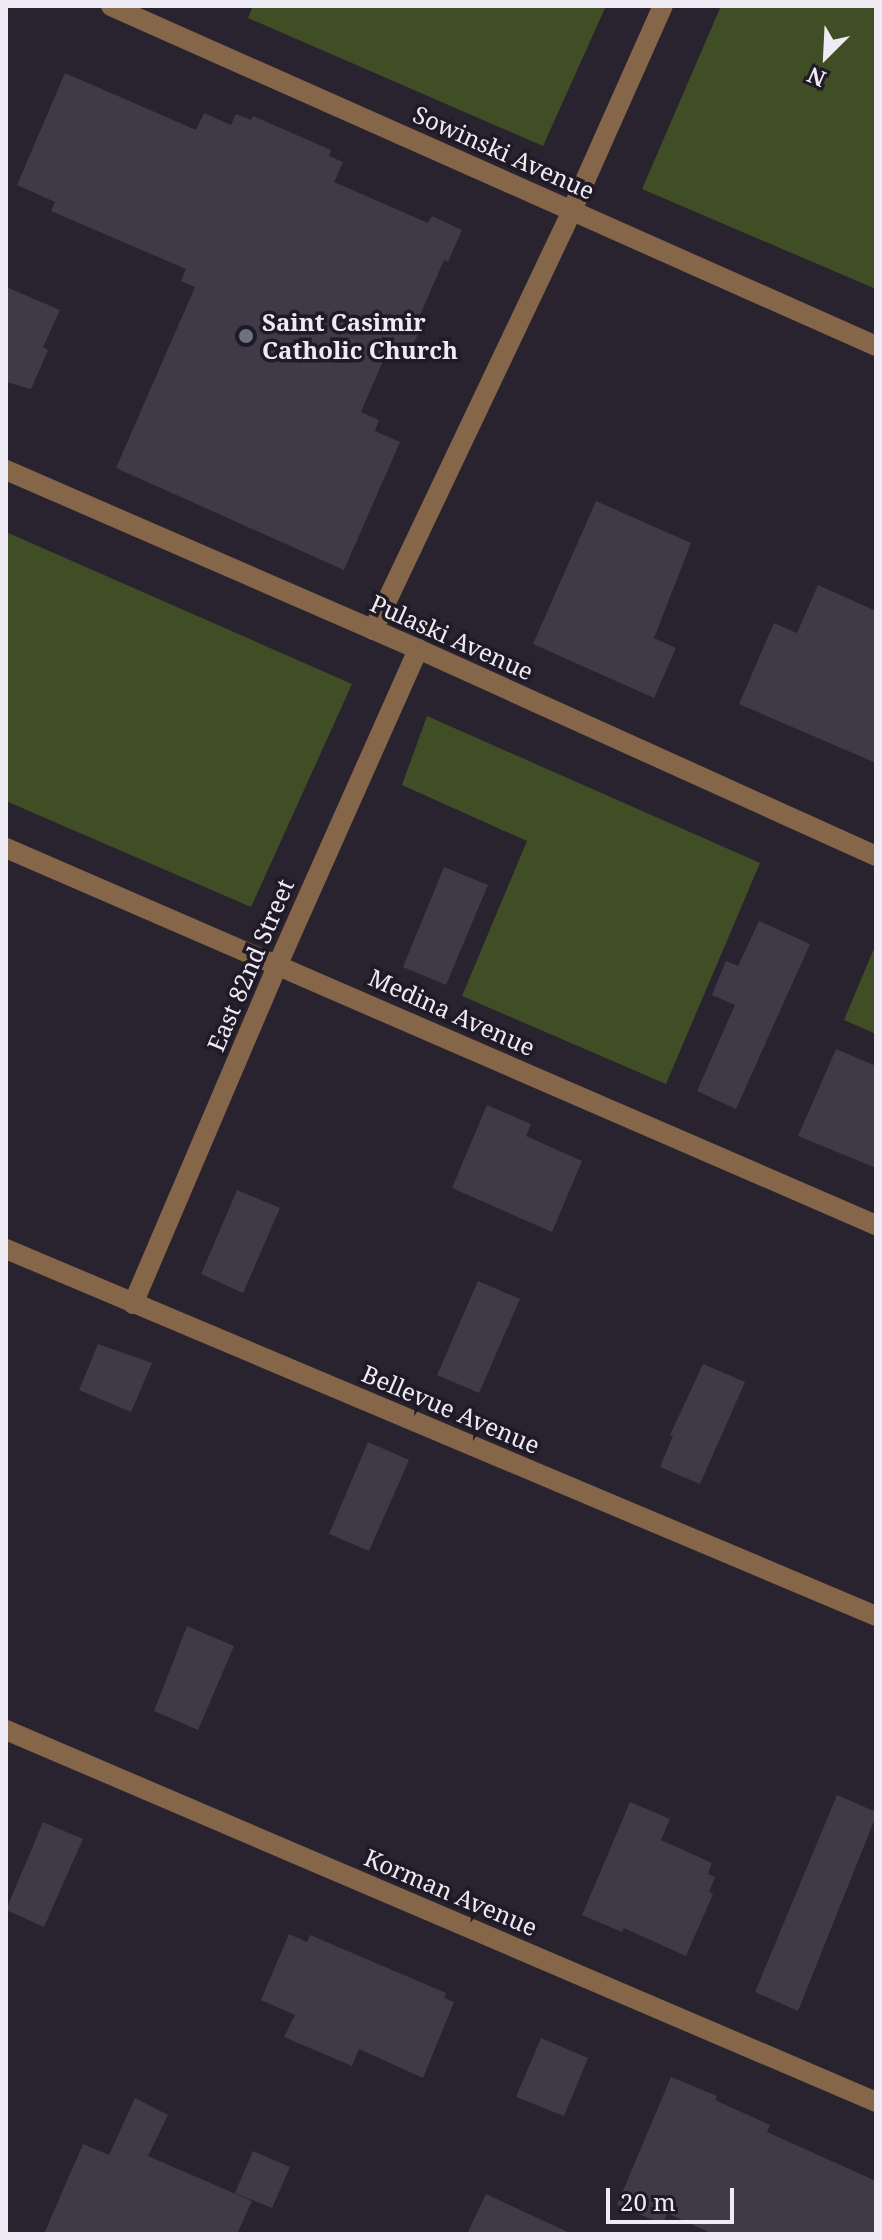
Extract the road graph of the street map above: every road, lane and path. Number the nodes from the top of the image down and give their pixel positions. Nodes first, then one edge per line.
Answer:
1 (111, 6) edge
2 (663, 6) edge
3 (572, 210) junction
4 (876, 346) edge
5 (6, 470) edge
6 (373, 630) junction
7 (418, 649) junction
8 (6, 848) edge
9 (876, 856) edge
10 (278, 964) junction
11 (876, 1225) edge
12 (6, 1249) edge
13 (133, 1304) junction
14 (876, 1616) edge
15 (6, 1730) edge
16 (876, 2102) edge

1 - 3 street, Sowinski Avenue
2 - 3 street
3 - 4 street, Sowinski Avenue
3 - 6 street
5 - 6 street, Pulaski Avenue
6 - 7 street, Pulaski Avenue
7 - 9 street, Pulaski Avenue
7 - 10 street, East 82nd Street
8 - 10 street, Medina Avenue
10 - 11 street, Medina Avenue
10 - 13 street, East 82nd Street
12 - 13 street, Bellevue Avenue
13 - 14 street, Bellevue Avenue
15 - 16 street, Korman Avenue

